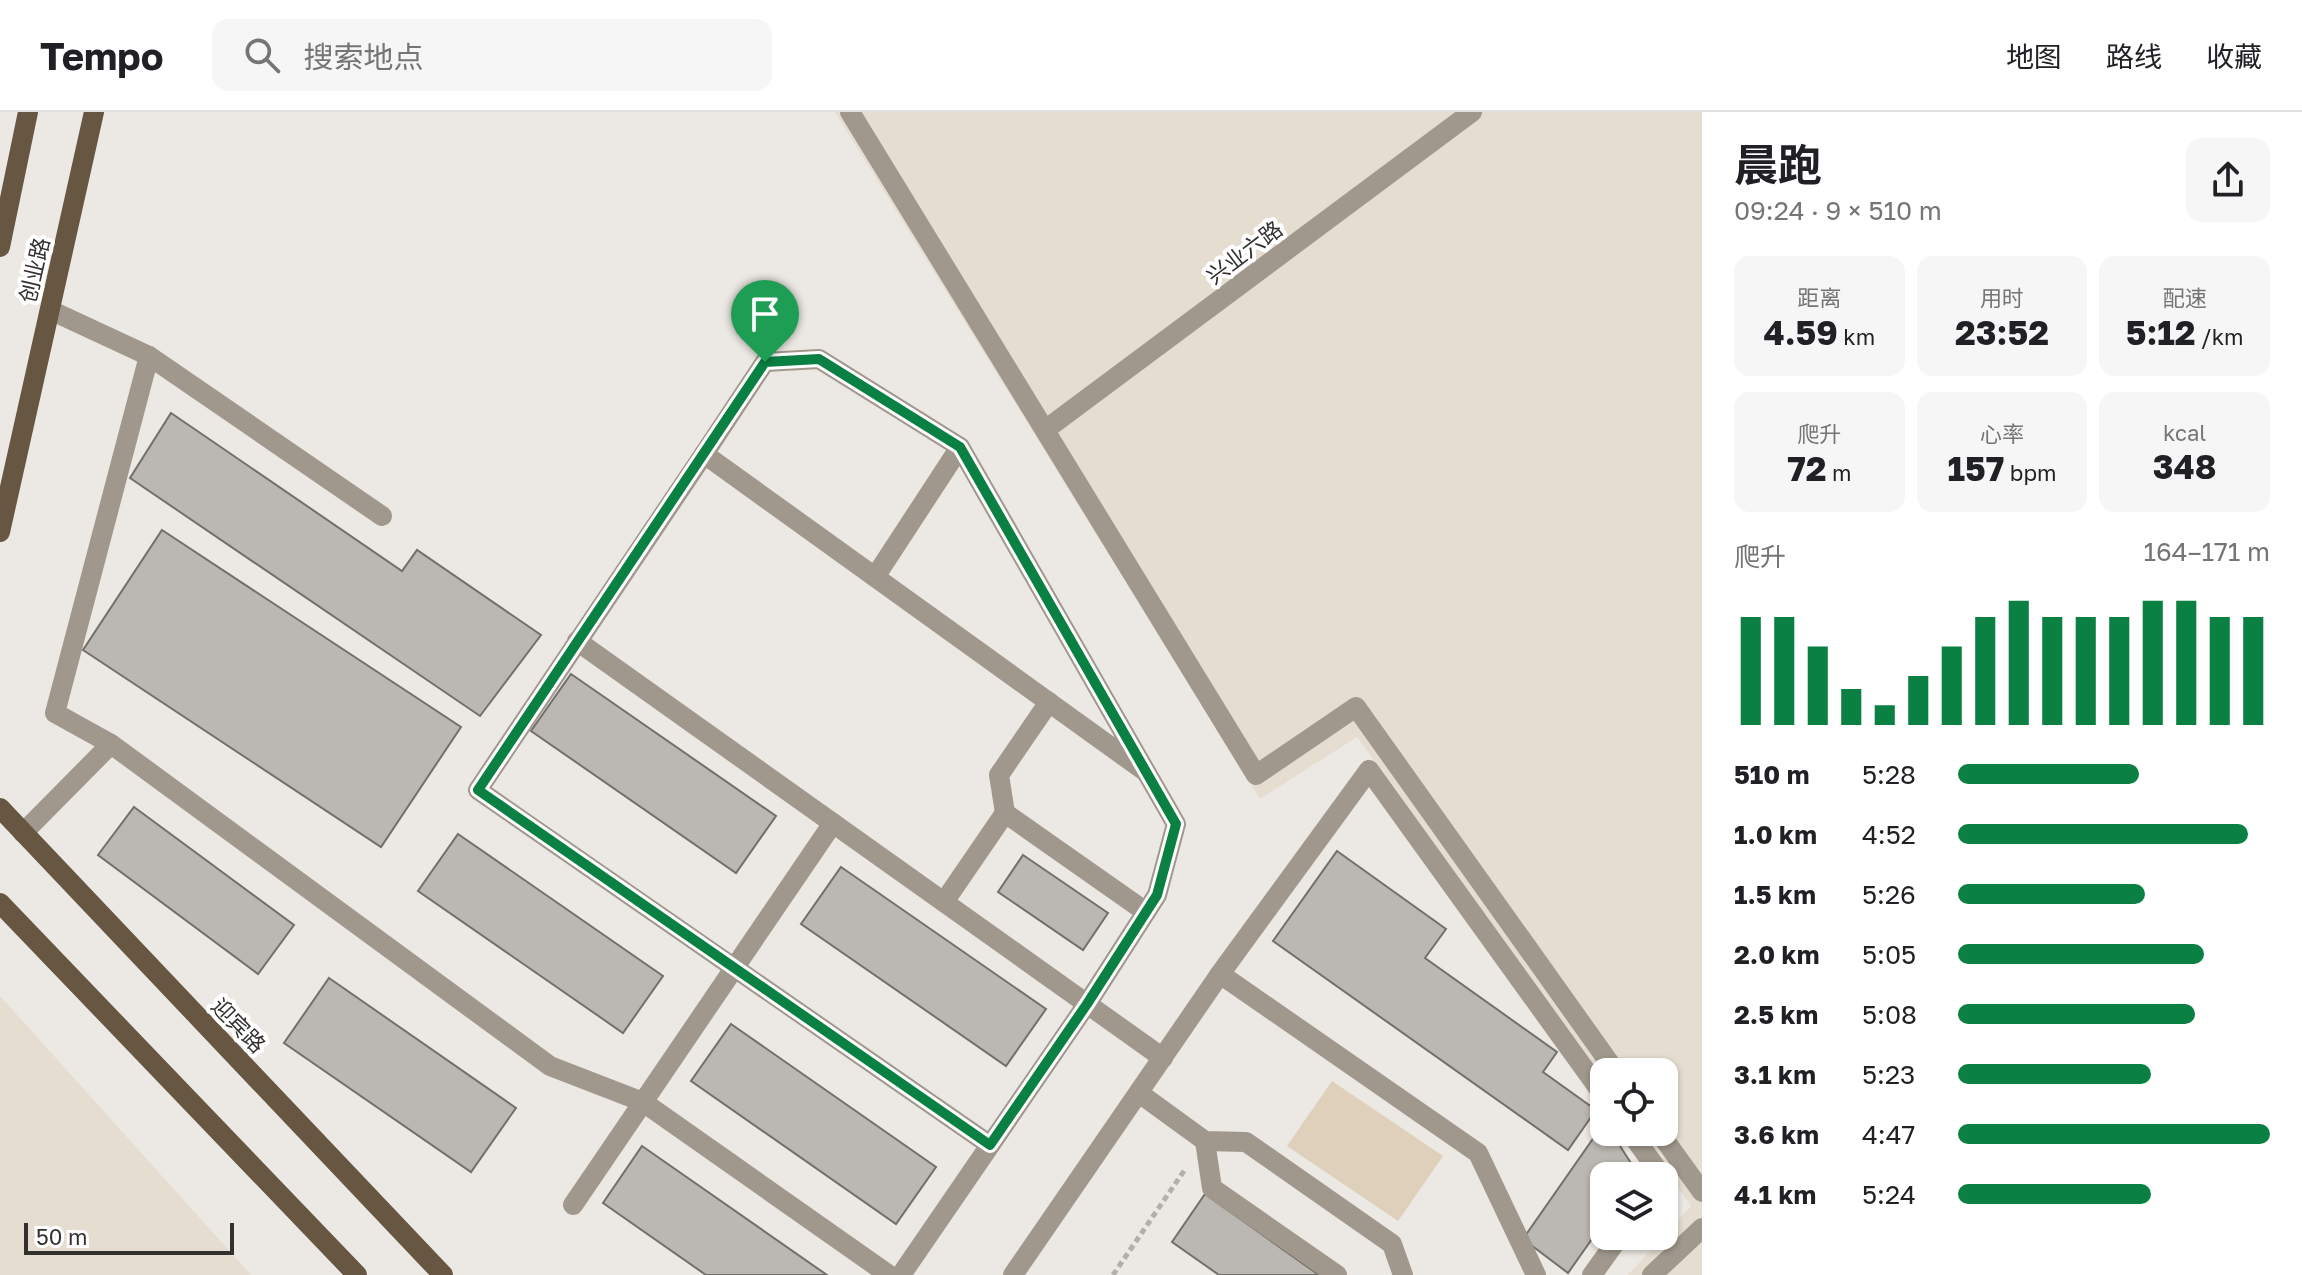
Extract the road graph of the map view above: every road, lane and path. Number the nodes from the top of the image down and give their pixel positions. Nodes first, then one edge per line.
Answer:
1 (28, 112) edge
2 (94, 112) edge
3 (850, 112) edge
4 (1472, 112) edge
5 (0, 247) edge
6 (50, 310) junction
7 (149, 356) junction
8 (1045, 430) junction
9 (960, 447) junction
10 (704, 454) junction
11 (382, 516) dead end
12 (0, 532) edge
13 (875, 577) junction
14 (577, 641) junction
15 (1049, 702) junction
16 (111, 744) junction
17 (1146, 772) junction
18 (0, 808) edge
19 (1005, 813) junction
20 (833, 823) junction
21 (23, 833) junction
22 (944, 902) junction
23 (0, 903) edge
24 (1146, 912) junction
25 (735, 968) junction
26 (1220, 974) junction
27 (1087, 1004) junction
28 (1163, 1058) junction
29 (1606, 1058) edge
30 (1590, 1077) edge
31 (1139, 1093) junction
32 (643, 1102) junction
33 (1205, 1141) junction
34 (990, 1145) junction
35 (1669, 1146) edge
36 (1702, 1192) edge
37 (573, 1205) dead end
38 (1702, 1228) edge
39 (1610, 1250) edge
40 (357, 1275) edge
41 (443, 1275) edge
42 (889, 1275) edge
43 (901, 1275) edge
44 (1013, 1275) edge
45 (1113, 1275) edge
46 (1337, 1275) edge
47 (1403, 1275) edge
48 (1536, 1275) edge
49 (1592, 1275) edge
50 (1652, 1275) edge

1 - 5 main road, 创业路
2 - 6 main road, 创业路
3 - 8 street
4 - 8 street, 兴业六路
6 - 7 street
6 - 12 main road, 创业路
7 - 11 street
7 - 16 street
8 - 29 street
9 - 10 street
9 - 13 street
9 - 17 street
10 - 13 street
10 - 14 street
13 - 15 street
14 - 20 street
14 - 25 street
15 - 17 street
15 - 19 street
16 - 21 street
16 - 32 street
17 - 24 street
18 - 21 main road, 迎宾路
19 - 22 street
19 - 24 street
20 - 22 street
20 - 25 street
21 - 41 main road, 迎宾路
22 - 27 street
23 - 40 main road
24 - 27 street
25 - 32 street
25 - 34 street
26 - 28 street
26 - 30 street
26 - 48 street
27 - 28 street
27 - 34 street
28 - 31 street
31 - 33 street
31 - 44 street
32 - 37 street
32 - 42 street
33 - 45 path
33 - 46 street
33 - 47 street
34 - 43 street
35 - 36 street
38 - 50 street
39 - 49 street

